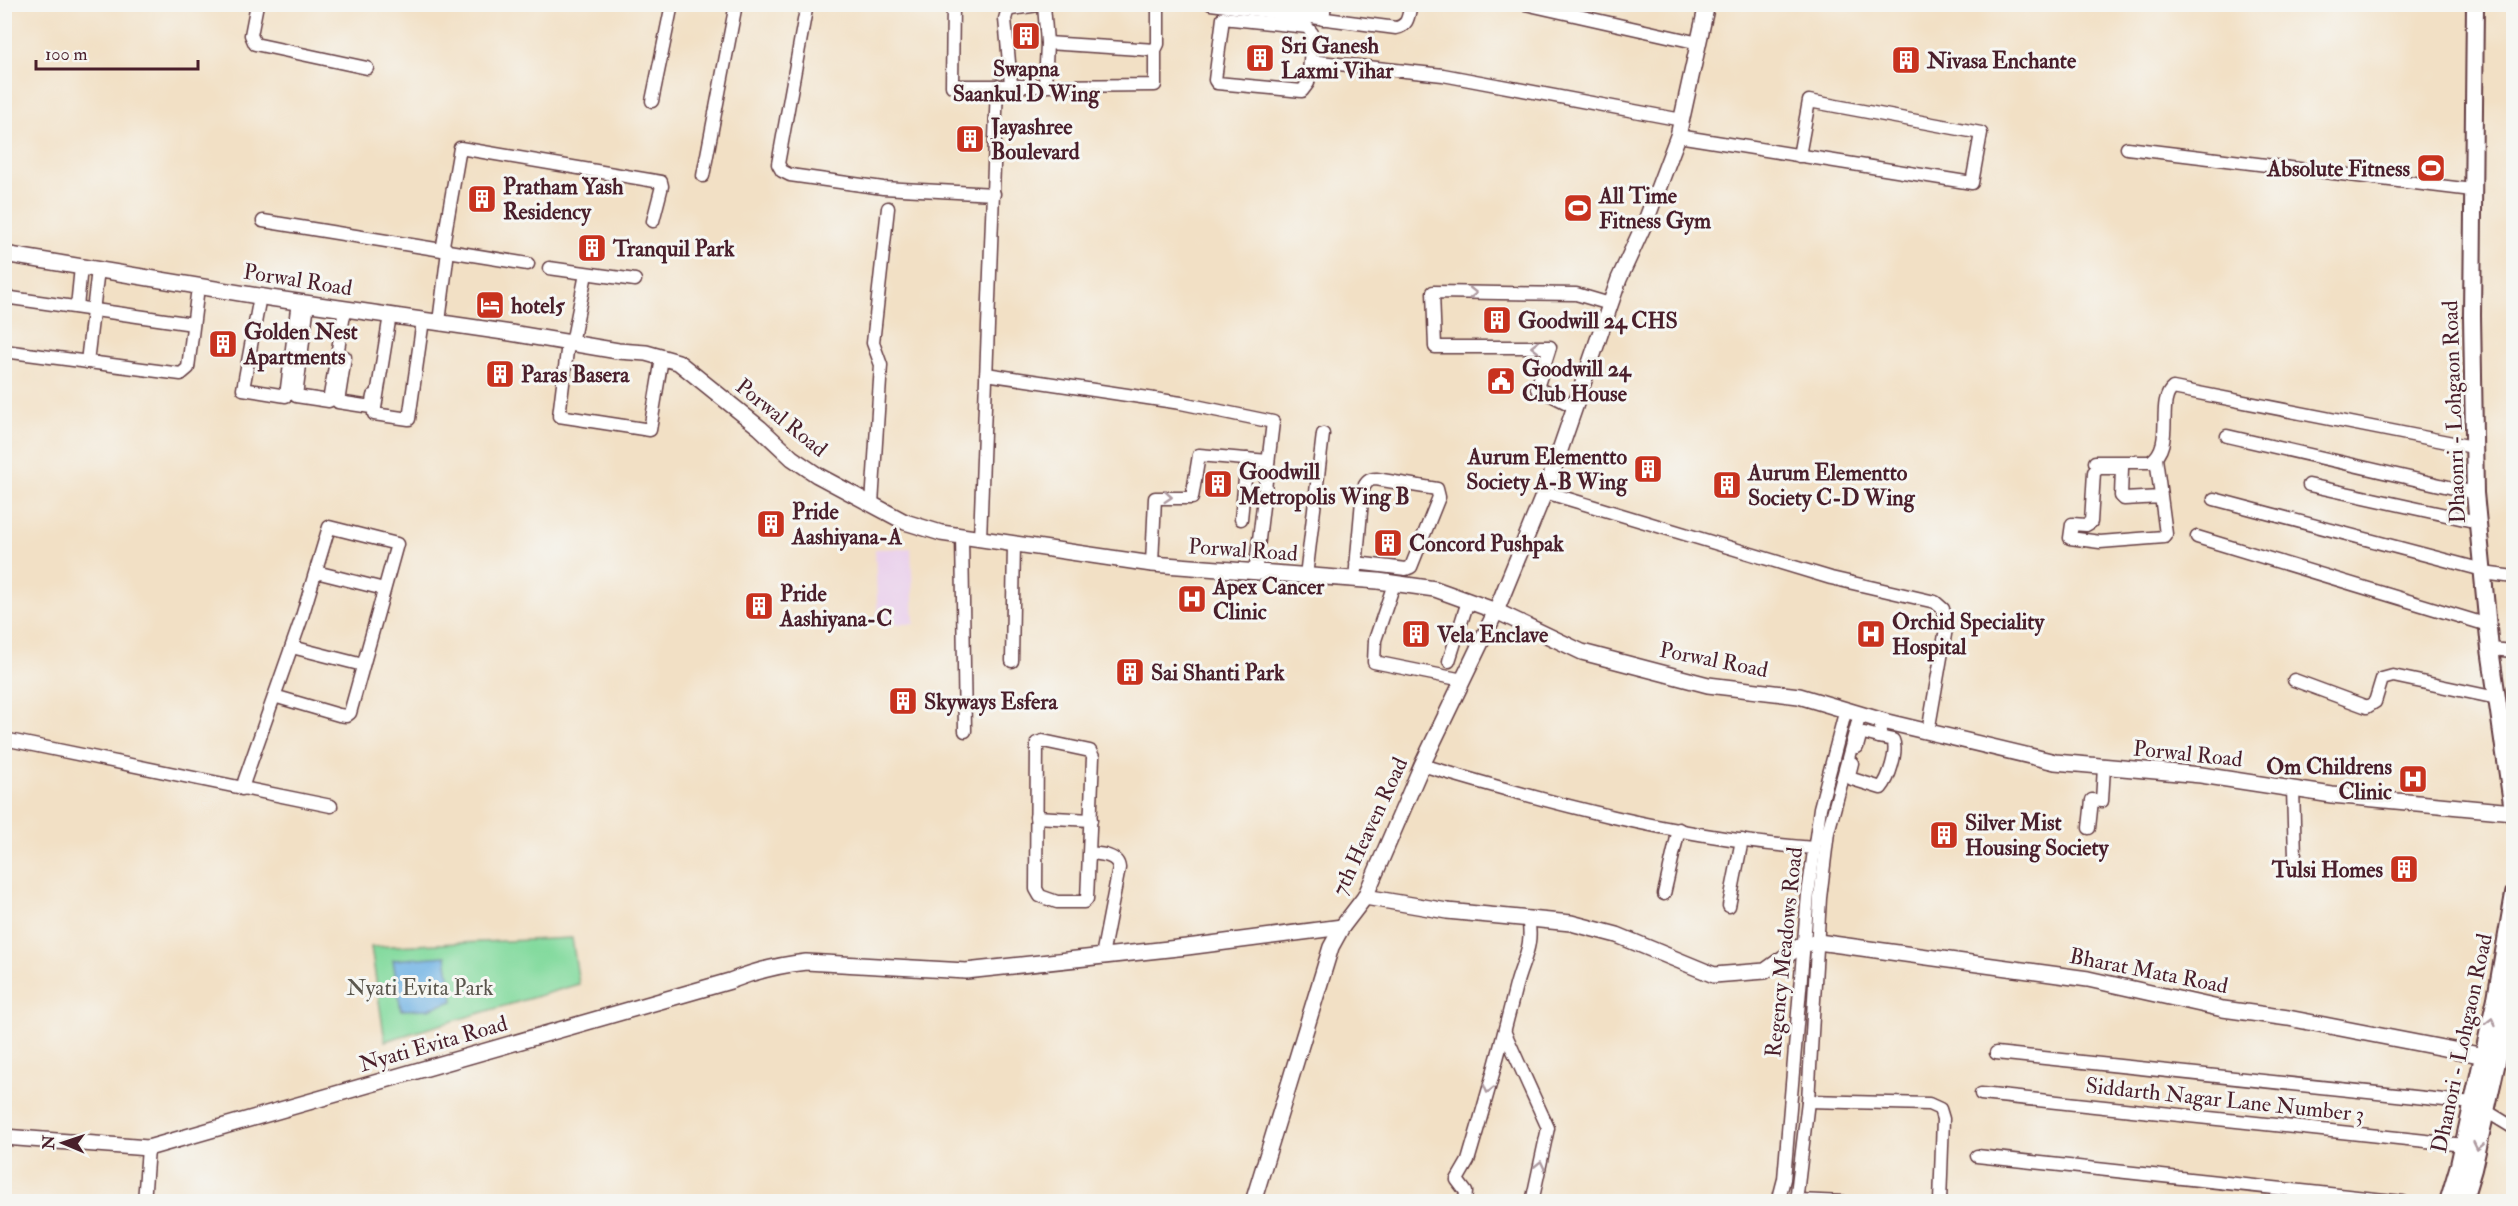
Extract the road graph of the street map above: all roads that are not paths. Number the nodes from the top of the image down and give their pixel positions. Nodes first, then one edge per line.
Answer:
1 (257, 4) edge
2 (672, 4) edge
3 (736, 4) edge
4 (807, 4) edge
5 (953, 4) edge
6 (1158, 4) edge
7 (1211, 4) edge
8 (1325, 4) edge
9 (1411, 4) edge
10 (1525, 4) edge
11 (1707, 4) edge
12 (2475, 4) edge
13 (1045, 5) edge
14 (1323, 19) junction
15 (1047, 43) junction
16 (1699, 43) junction
17 (1155, 50) junction
18 (1310, 61) junction
19 (367, 68) dead end
20 (1011, 84) junction
21 (997, 86) junction
22 (1045, 86) junction
23 (652, 101) dead end
24 (1682, 120) junction
25 (1678, 136) junction
26 (2127, 148) dead end
27 (1799, 156) junction
28 (703, 176) dead end
29 (2472, 190) junction
30 (994, 194) junction
31 (888, 208) dead end
32 (263, 221) dead end
33 (653, 221) dead end
34 (448, 251) junction
35 (4, 254) edge
36 (528, 264) dead end
37 (81, 267) junction
38 (549, 268) dead end
39 (98, 269) junction
40 (586, 274) junction
41 (635, 280) dead end
42 (197, 295) dead end
43 (260, 296) junction
44 (4, 297) edge
45 (303, 302) junction
46 (1610, 304) junction
47 (76, 307) junction
48 (349, 309) junction
49 (94, 310) junction
50 (389, 315) junction
51 (423, 320) junction
52 (439, 322) junction
53 (193, 324) junction
54 (570, 343) junction
55 (4, 351) edge
56 (662, 358) junction
57 (87, 362) junction
58 (986, 374) junction
59 (1575, 406) junction
60 (1323, 434) dead end
61 (2227, 436) dead end
62 (2474, 447) junction
63 (2156, 458) junction
64 (1247, 459) junction
65 (1269, 461) junction
66 (2095, 462) dead end
67 (2309, 485) dead end
68 (1545, 492) junction
69 (2475, 493) junction
70 (2161, 497) junction
71 (2214, 499) dead end
72 (872, 504) junction
73 (1241, 519) dead end
74 (2478, 522) junction
75 (963, 536) junction
76 (2197, 537) dead end
77 (980, 539) junction
78 (1014, 544) junction
79 (1356, 562) junction
80 (1152, 564) junction
81 (2483, 571) junction
82 (316, 572) junction
83 (1255, 573) junction
84 (1306, 576) junction
85 (2514, 577) edge
86 (1355, 579) junction
87 (1394, 584) junction
88 (384, 589) junction
89 (1468, 601) junction
90 (1496, 611) junction
91 (2488, 625) junction
92 (292, 647) junction
93 (2490, 650) junction
94 (2514, 651) edge
95 (1012, 661) dead end
96 (1449, 661) dead end
97 (363, 665) junction
98 (1462, 680) junction
99 (2294, 680) dead end
100 (274, 696) junction
101 (2497, 698) junction
102 (1853, 712) junction
103 (1881, 729) junction
104 (965, 731) dead end
105 (1928, 732) junction
106 (4, 740) edge
107 (2510, 760) edge
108 (1422, 765) junction
109 (2104, 766) junction
110 (242, 789) junction
111 (2293, 789) junction
112 (330, 806) dead end
113 (2513, 814) edge
114 (1036, 817) junction
115 (1091, 820) junction
116 (2089, 828) dead end
117 (1679, 829) junction
118 (1742, 840) junction
119 (1814, 848) junction
120 (1089, 853) junction
121 (2295, 857) dead end
122 (1664, 894) dead end
123 (2514, 894) edge
124 (1365, 897) junction
125 (1729, 906) dead end
126 (1528, 918) junction
127 (1342, 927) junction
128 (1811, 943) junction
129 (1102, 956) junction
130 (2508, 969) edge
131 (2514, 986) edge
132 (1505, 1033) junction
133 (1996, 1053) dead end
134 (2491, 1057) junction
135 (1981, 1094) dead end
136 (1808, 1101) junction
137 (2480, 1106) junction
138 (2514, 1128) edge
139 (4, 1137) edge
140 (2464, 1145) junction
141 (148, 1148) junction
142 (1977, 1156) dead end
143 (1796, 1201) edge
144 (144, 1202) edge
145 (1253, 1202) edge
146 (1465, 1202) edge
147 (1532, 1202) edge
148 (1778, 1202) edge
149 (1844, 1202) edge
150 (1940, 1202) edge
151 (2403, 1202) edge
152 (2448, 1202) edge
153 (2463, 1202) edge

1 - 19 street
2 - 23 street
3 - 28 street
4 - 30 street
5 - 21 street
6 - 17 street
7 - 14 street
8 - 14 street
9 - 14 street
10 - 16 street
11 - 16 street, 7th Heaven Road
12 - 29 main road, Dhaonri - Lohgaon Road
13 - 15 street
13 - 20 street
15 - 17 street
15 - 22 street
16 - 24 street, 7th Heaven Road
17 - 22 street
18 - 18 street
18 - 24 street
20 - 21 street
20 - 22 street
21 - 30 street
24 - 25 street, 7th Heaven Road
25 - 27 street
25 - 46 street, 7th Heaven Road
26 - 29 street
27 - 27 street
29 - 62 main road, Dhaonri - Lohgaon Road
30 - 58 street
31 - 72 street
32 - 34 street
33 - 34 street
34 - 36 street
34 - 52 street
35 - 37 street, Porwal Road
37 - 39 street, Porwal Road
37 - 47 street
38 - 40 street
39 - 43 street, Porwal Road
39 - 49 street
40 - 41 street
40 - 54 street
42 - 53 street
43 - 45 street, Porwal Road
43 - 45 street
44 - 47 street
45 - 48 street, Porwal Road
45 - 48 street
46 - 59 street, 7th Heaven Road
59 -> 46 street
47 - 49 street
48 - 50 street, Porwal Road
48 - 50 street
49 - 53 street
49 - 57 street
50 - 51 street, Porwal Road
50 - 51 street
51 - 52 street, Porwal Road
52 - 54 street, Porwal Road
53 - 57 street
54 - 56 street, Porwal Road
54 - 56 street
55 - 57 street
56 - 72 street, Porwal Road
58 - 65 street
58 - 77 street
59 - 68 street, 7th Heaven Road
60 - 84 street
61 - 69 street
62 - 63 street
62 - 69 main road, Dhaonri - Lohgaon Road
63 - 66 street
63 - 70 street
64 - 65 street
64 - 73 street
80 -> 64 street
65 - 83 street
67 - 74 street
68 - 90 street, 7th Heaven Road
68 - 105 street
69 - 74 main road, Dhaonri - Lohgaon Road
70 - 70 street
71 - 81 street
72 - 75 street, Porwal Road
74 - 81 main road, Dhaonri - Lohgaon Road
75 - 77 street, Porwal Road
75 - 104 street
76 - 91 street
77 - 78 street, Porwal Road
78 - 80 street, Porwal Road
78 - 95 street
79 - 79 street
79 - 86 street
80 - 83 street, Porwal Road
81 - 85 street
81 - 91 main road, Dhaonri - Lohgaon Road
82 - 88 street
82 - 88 street
82 - 92 street
83 - 84 street, Porwal Road
84 - 86 street, Porwal Road
86 - 87 street, Porwal Road
87 - 89 street, Porwal Road
87 - 98 street
88 - 97 street
89 - 90 street, Porwal Road
89 - 96 street
90 - 98 street, 7th Heaven Road
90 - 102 street, Porwal Road
91 - 93 main road, Dhaonri - Lohgaon Road
92 - 97 street
92 - 100 street
93 - 94 street
93 - 101 main road, Dhaonri - Lohgaon Road
97 - 100 street
98 - 108 street, 7th Heaven Road
99 - 101 street
100 - 110 street
101 - 107 main road, Dhaonri - Lohgaon Road
102 - 103 street, Porwal Road
102 - 119 street, Regency Meadows Road
102 - 128 street
103 - 103 street
103 - 105 street, Porwal Road
105 - 109 street, Porwal Road
106 - 110 street
107 - 113 main road, Dhaonri - Lohgaon Road
108 - 117 street
108 - 124 street, 7th Heaven Road
109 - 111 street, Porwal Road
109 - 116 street
110 - 112 street
111 - 113 street, Porwal Road
111 - 121 street
114 - 115 street
114 - 115 street
114 - 120 street
115 - 120 street
117 - 118 street
117 - 122 street
118 - 119 street
118 - 125 street
119 - 128 street, Regency Meadows Road
120 - 129 street
123 - 130 main road, Dhanori - Lohgaon Road
124 - 126 street
124 - 127 street, 7th Heaven Road
126 - 128 street
126 - 132 street
127 - 129 street, Nyati Evita Road
127 - 145 street, 7th Heaven Road
128 - 134 street, Bharat Mata Road
128 - 136 street
128 - 148 street, Regency Meadows Road
129 - 141 street, Nyati Evita Road
134 -> 130 main road, Dhanori - Lohgaon Road
131 - 134 main road, Dhanori - Lohgaon Road
132 -> 146 street
147 -> 132 street
133 - 137 street
134 - 137 main road, Dhanori - Lohgaon Road
135 - 140 street, Siddarth Nagar Lane Number 3
136 - 143 street
136 - 150 street
137 - 138 street
137 - 140 main road, Dhanori - Lohgaon Road
137 -> 153 main road, Dhanori - Lohgaon Road
139 - 141 street
140 - 152 main road, Dhanori - Lohgaon Road
141 - 144 street
142 - 151 street
143 - 149 street

